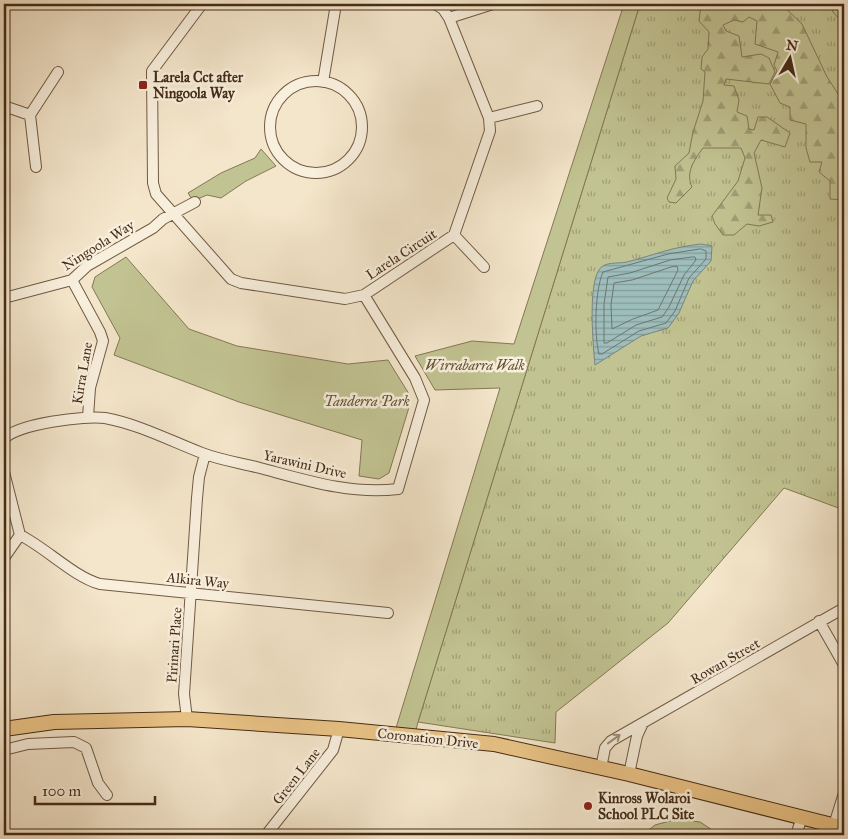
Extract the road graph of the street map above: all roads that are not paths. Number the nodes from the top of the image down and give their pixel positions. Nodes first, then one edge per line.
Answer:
1 (202, 4) edge
2 (336, 4) edge
3 (435, 4) edge
4 (493, 4) edge
5 (449, 18) junction
6 (58, 72) dead end
7 (323, 82) junction
8 (4, 106) edge
9 (537, 106) dead end
10 (30, 115) junction
11 (490, 118) junction
12 (36, 167) dead end
13 (195, 202) dead end
14 (174, 214) junction
15 (454, 234) junction
16 (484, 267) dead end
17 (72, 280) junction
18 (364, 295) junction
19 (4, 298) edge
20 (88, 417) junction
21 (4, 439) edge
22 (205, 454) junction
23 (4, 472) edge
24 (20, 535) junction
25 (4, 558) edge
26 (191, 594) junction
27 (844, 608) edge
28 (388, 613) dead end
29 (819, 622) junction
30 (844, 665) edge
31 (187, 719) junction
32 (644, 723) junction
33 (4, 729) edge
34 (339, 729) junction
35 (4, 750) edge
36 (601, 768) junction
37 (629, 774) junction
38 (844, 793) edge
39 (106, 795) dead end
40 (802, 816) junction
41 (839, 826) edge
42 (266, 835) edge
43 (796, 835) edge

1 - 14 street, Larela Circuit
2 - 7 street
3 - 5 street
4 - 5 street
5 - 11 street
6 - 10 street
7 - 7 street
8 - 10 street
9 - 11 street
10 - 12 street
11 - 15 street, Larela Circuit
13 - 14 street
14 - 17 street, Ningoola Way
14 - 18 street, Larela Circuit
15 - 16 street
15 - 18 street, Larela Circuit
17 - 19 street, Ningoola Way
17 - 20 street, Kirra Lane
18 - 22 street, Yarawini Drive
20 - 21 street, Yarawini Drive
20 - 22 street, Yarawini Drive
22 - 26 street, Pirinari Place
23 - 24 street
24 - 25 street
24 - 26 street, Alkira Way
26 - 28 street, Alkira Way
26 - 31 street, Pirinari Place
27 - 29 street, Rowan Street
29 - 30 street
29 - 32 street, Rowan Street
31 - 33 main road, Coronation Drive
31 - 34 main road, Coronation Drive
36 -> 32 street, Rowan Street
32 - 37 street
34 - 36 main road, Coronation Drive
34 - 42 street, Green Lane
35 - 39 street
36 - 37 main road, Coronation Drive
37 - 40 main road, Coronation Drive
38 - 41 street
40 - 41 main road, Coronation Drive
40 - 43 street

